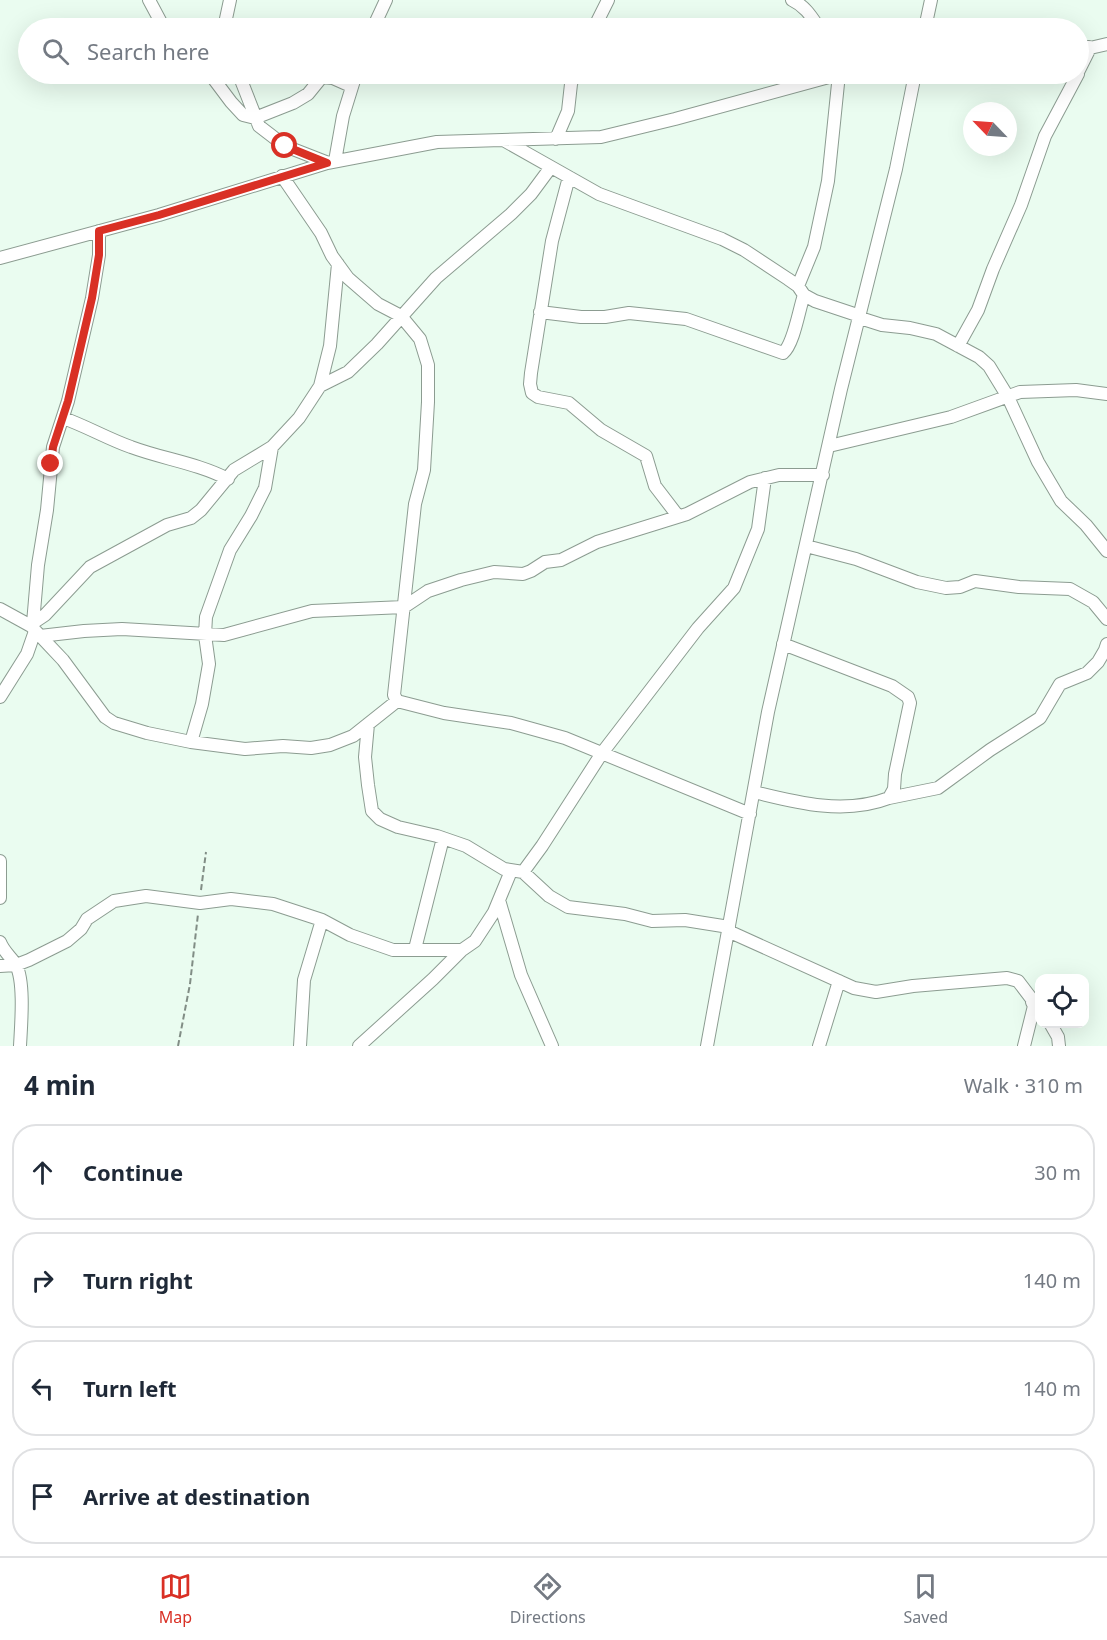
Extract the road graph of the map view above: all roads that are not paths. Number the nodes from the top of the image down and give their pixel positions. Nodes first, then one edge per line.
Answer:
1 (149, 0) edge
2 (230, 0) edge
3 (386, 0) edge
4 (608, 0) edge
5 (931, 0) edge
6 (797, 1) edge
7 (159, 18) edge
8 (226, 18) edge
9 (378, 18) edge
10 (599, 18) edge
11 (812, 18) edge
12 (927, 18) edge
13 (1107, 44) edge
14 (1089, 46) edge
15 (218, 84) edge
16 (243, 84) edge
17 (316, 84) edge
18 (352, 84) edge
19 (570, 84) edge
20 (803, 84) edge
21 (839, 84) edge
22 (913, 84) edge
23 (1072, 84) edge
24 (255, 118) junction
25 (556, 139) junction
26 (504, 141) junction
27 (331, 162) junction
28 (551, 167) junction
29 (282, 176) junction
30 (569, 177) junction
31 (99, 231) junction
32 (0, 258) edge
33 (338, 264) junction
34 (801, 290) junction
35 (540, 312) junction
36 (401, 316) junction
37 (860, 317) junction
38 (958, 346) junction
39 (320, 386) junction
40 (1107, 394) edge
41 (1008, 397) junction
42 (63, 417) junction
43 (829, 446) junction
44 (272, 447) junction
45 (823, 475) junction
46 (765, 478) junction
47 (228, 479) junction
48 (678, 516) junction
49 (806, 546) junction
50 (1107, 551) edge
51 (404, 607) junction
52 (0, 609) edge
53 (1107, 620) edge
54 (35, 629) junction
55 (205, 635) junction
56 (783, 644) junction
57 (1107, 644) edge
58 (0, 697) edge
59 (397, 701) junction
60 (368, 724) junction
61 (191, 742) junction
62 (602, 753) junction
63 (754, 792) junction
64 (889, 798) junction
65 (750, 814) junction
66 (443, 838) junction
67 (0, 861) edge
68 (517, 871) junction
69 (0, 898) edge
70 (499, 900) junction
71 (322, 920) junction
72 (728, 929) junction
73 (0, 942) edge
74 (415, 950) junction
75 (462, 950) junction
76 (16, 965) junction
77 (0, 966) edge
78 (839, 981) junction
79 (1035, 1004) edge
80 (1035, 1006) edge
81 (1053, 1028) edge
82 (20, 1046) edge
83 (300, 1046) edge
84 (359, 1046) edge
85 (552, 1046) edge
86 (706, 1046) edge
87 (819, 1046) edge
88 (1024, 1046) edge
89 (1059, 1046) edge

1 - 7 street
2 - 8 street
3 - 9 street
4 - 10 street
5 - 12 street
6 - 11 street
13 - 14 street
15 - 24 street
16 - 24 street
17 - 24 street
18 - 27 street
19 - 25 street
20 - 25 street
21 - 34 street
22 - 37 street
23 - 38 street
24 - 27 street
25 - 26 street
26 - 27 street
26 - 28 street
27 - 29 street
28 - 30 street
28 - 36 street
29 - 31 street
29 - 33 street
30 - 34 street
30 - 35 street
31 - 32 street
31 - 42 street
33 - 36 street
33 - 39 street
34 - 35 street
34 - 37 street
35 - 48 street
36 - 39 street
36 - 51 street
37 - 38 street
37 - 43 street
38 - 41 street
39 - 44 street
40 - 41 street
41 - 43 street
41 - 50 street
42 - 47 street
42 - 54 street
43 - 45 street
44 - 47 street
44 - 55 street
45 - 46 street
45 - 49 street
46 - 48 street
46 - 62 street
47 - 54 street
48 - 51 street
49 - 53 street
49 - 56 street
51 - 55 street
51 - 59 street
52 - 54 street
54 - 55 street
54 - 58 street
54 - 61 street
55 - 61 street
56 - 63 street
56 - 64 street
57 - 64 street
59 - 60 street
59 - 62 street
60 - 61 street
60 - 66 street
62 - 65 street
62 - 68 street
63 - 64 street
63 - 65 street
65 - 72 street
66 - 68 street
66 - 74 street
67 - 69 street
68 - 70 street
68 - 72 street
70 - 75 street
70 - 85 street
71 - 74 street
71 - 76 street
71 - 83 street
72 - 78 street
72 - 86 street
73 - 76 street
74 - 75 street
75 - 84 street
76 - 77 street
76 - 82 street
78 - 79 street
78 - 87 street
80 - 88 street
81 - 89 street

